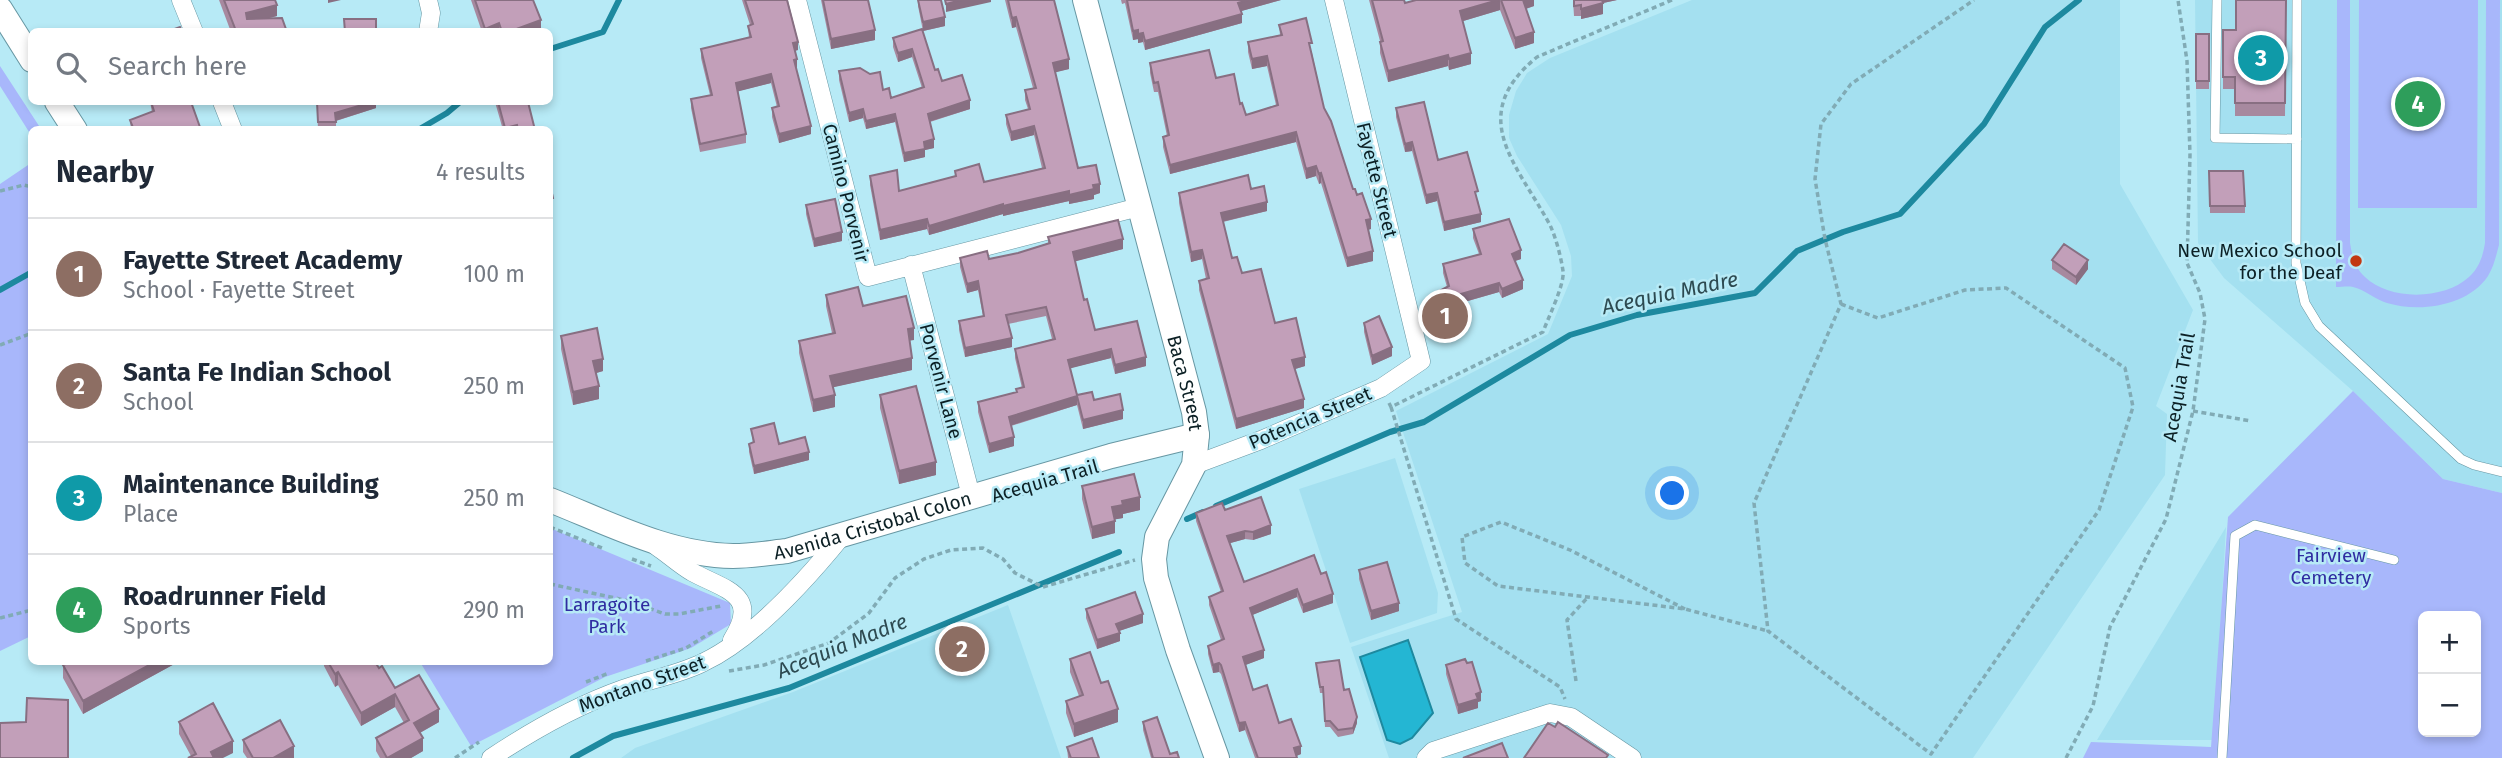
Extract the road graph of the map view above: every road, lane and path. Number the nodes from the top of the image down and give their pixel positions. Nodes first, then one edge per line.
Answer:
1 (181, 0) edge
2 (428, 0) edge
3 (797, 0) edge
4 (1085, 0) edge
5 (1334, 0) edge
6 (1672, 0) edge
7 (1973, 0) edge
8 (2178, 0) edge
9 (2217, 0) edge
10 (2297, 0) edge
11 (0, 9) edge
12 (192, 28) edge
13 (429, 28) edge
14 (28, 54) edge
15 (59, 105) edge
16 (223, 105) edge
17 (72, 126) edge
18 (231, 126) edge
19 (2297, 139) junction
20 (28, 186) edge
21 (0, 191) edge
22 (1139, 207) junction
23 (911, 265) junction
24 (1841, 304) junction
25 (28, 334) edge
26 (0, 345) edge
27 (1421, 361) joint
28 (2193, 411) junction
29 (2251, 421) dead end
30 (1198, 435) junction
31 (2502, 472) edge
32 (1188, 476) junction
33 (971, 496) junction
34 (553, 501) edge
35 (553, 528) edge
36 (842, 536) junction
37 (645, 538) junction
38 (612, 551) dead end
39 (624, 556) dead end
40 (1137, 559) dead end
41 (2394, 560) dead end
42 (662, 570) dead end
43 (553, 585) edge
44 (1588, 597) junction
45 (731, 605) dead end
46 (1685, 610) junction
47 (28, 611) edge
48 (0, 618) edge
49 (717, 629) dead end
50 (1769, 631) junction
51 (727, 659) junction
52 (634, 664) dead end
53 (621, 669) dead end
54 (1576, 681) dead end
55 (584, 683) dead end
56 (1571, 717) junction
57 (485, 738) dead end
58 (455, 758) edge
59 (491, 758) edge
60 (1217, 758) edge
61 (1426, 758) edge
62 (1632, 758) edge
63 (2066, 758) edge
64 (2222, 758) edge

1 - 12 street
2 - 13 street
3 - 23 street, Camino Porvenir
4 - 22 street, Baca Street
5 - 27 street, Fayette Street
6 - 56 path
7 - 24 path
8 - 28 path, Acequia Trail
9 - 19 lane
10 - 19 lane
11 - 14 street
15 - 17 street
16 - 18 street
19 - 31 lane
20 - 21 path
22 - 23 street, Camino Porvenir
22 - 30 street, Baca Street
23 - 33 street, Porvenir Lane
24 - 50 path
24 - 50 path
25 - 26 path
27 - 32 street, Potencia Street
28 - 29 path
28 - 63 path, Acequia Trail
30 - 32 street, Baca Street
30 - 33 street, Avenida Cristobal Colon
32 - 60 street, Baca Street
33 - 36 street, Avenida Cristobal Colon
34 - 37 street, Avenida Cristobal Colon
35 - 38 path
36 - 37 street, Avenida Cristobal Colon
36 - 51 street, Montano Street
37 - 51 street
39 - 42 path
40 - 51 path
41 - 64 lane
43 - 45 path
44 - 46 path
44 - 46 path
44 - 54 path
46 - 50 path
47 - 48 path
49 - 52 path
51 - 59 street, Montano Street
53 - 55 path
56 - 61 street
56 - 62 street
57 - 58 path

